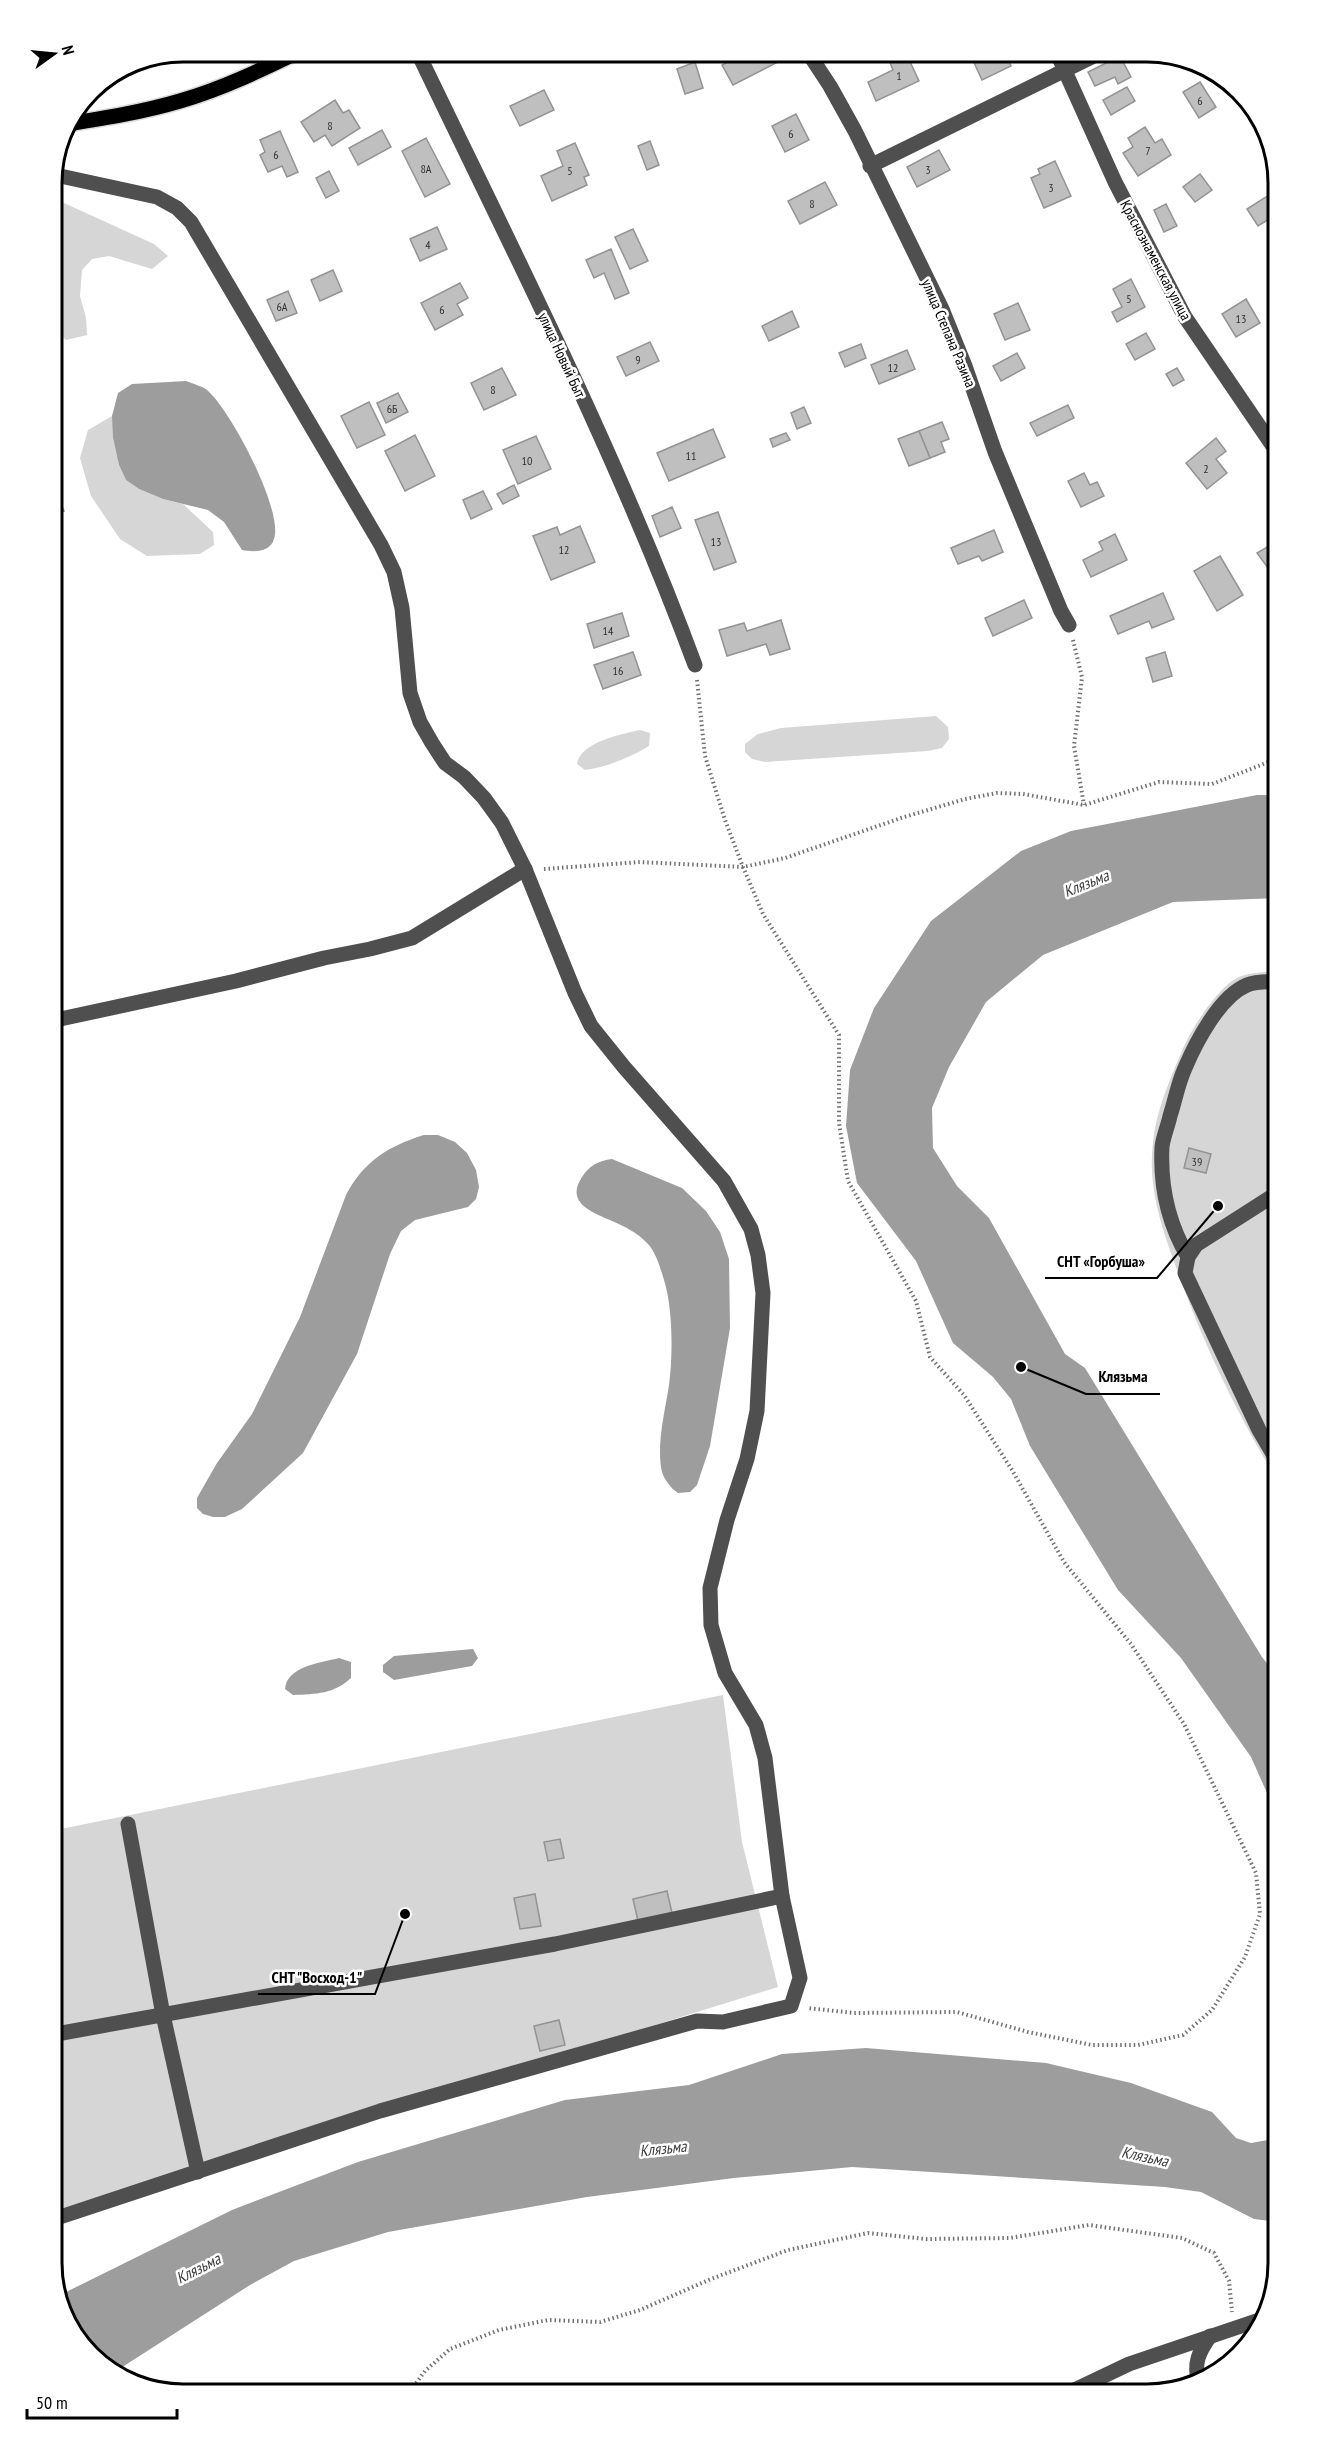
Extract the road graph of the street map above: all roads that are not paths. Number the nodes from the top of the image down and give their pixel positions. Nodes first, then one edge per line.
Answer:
1 (276, 62) edge
2 (422, 62) edge
3 (815, 62) edge
4 (1060, 62) edge
5 (1081, 62) edge
6 (1063, 71) junction
7 (78, 122) edge
8 (870, 165) junction
9 (62, 176) edge
10 (1268, 439) edge
11 (1069, 625) road end
12 (695, 665) road end
13 (525, 869) junction
14 (1268, 982) edge
15 (62, 1019) edge
16 (1268, 1199) edge
17 (1188, 1257) junction
18 (1268, 1445) edge
19 (128, 1824) dead end
20 (783, 1896) junction
21 (163, 2015) junction
22 (62, 2033) edge
23 (198, 2172) junction
24 (62, 2216) edge
25 (1253, 2322) edge
26 (1210, 2336) junction
27 (1196, 2373) edge
28 (1087, 2384) edge

1 - 7 main road
2 - 12 street, улица Новый Быт
3 - 8 street, улица Степана Разина
4 - 6 street, Краснознаменская улица
5 - 6 street
6 - 8 street
6 - 10 street, Краснознаменская улица
8 - 11 street, улица Степана Разина
9 - 13 street
13 - 15 street
13 - 20 street
14 - 17 street
16 - 17 street
17 - 18 street
19 - 21 street
20 - 21 street
20 - 23 street
21 - 22 street
21 - 23 street
23 - 24 street
25 - 26 street
26 - 27 street
26 - 28 street

